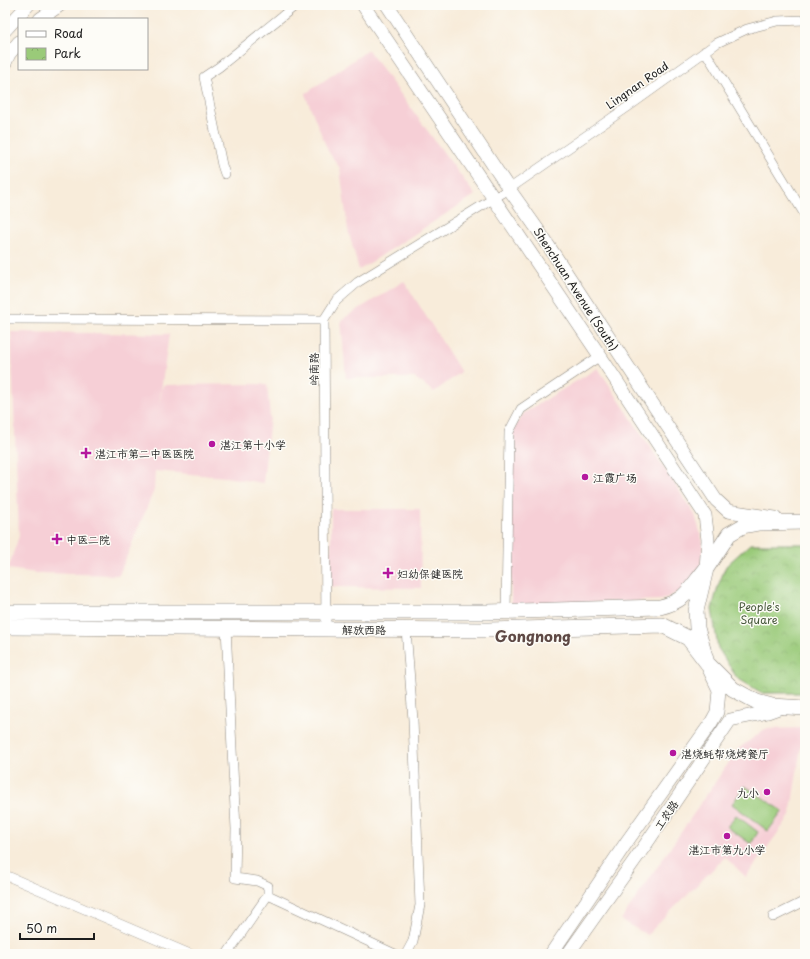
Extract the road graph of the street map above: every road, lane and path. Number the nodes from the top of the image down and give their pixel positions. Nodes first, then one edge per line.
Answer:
1 (28, 5) edge
2 (60, 5) edge
3 (296, 5) edge
4 (363, 5) edge
5 (387, 5) edge
6 (41, 18) edge
7 (805, 20) edge
8 (5, 30) edge
9 (18, 43) edge
10 (705, 51) junction
11 (5, 63) edge
12 (225, 174) dead end
13 (508, 189) junction
14 (494, 198) junction
15 (805, 215) edge
16 (5, 320) edge
17 (324, 320) junction
18 (600, 356) junction
19 (803, 521) edge
20 (706, 569) junction
21 (506, 611) junction
22 (5, 612) edge
23 (325, 612) junction
24 (5, 627) edge
25 (226, 628) junction
26 (326, 629) junction
27 (406, 629) junction
28 (707, 663) junction
29 (795, 708) edge
30 (5, 875) edge
31 (268, 895) junction
32 (805, 901) edge
33 (773, 917) dead end
34 (190, 954) edge
35 (227, 954) edge
36 (395, 954) edge
37 (406, 954) edge
38 (551, 954) edge
39 (568, 954) edge

1 - 8 street
2 - 6 street
3 - 12 street
4 - 14 street, Shenchuan Avenue (South)
5 - 13 street, Shenchuan Avenue (South)
7 - 10 street, Lingnan Road
9 - 11 street
10 - 13 street, Lingnan Road
10 - 15 street
13 - 14 street, Lingnan Road
13 - 19 street, Shenchuan Avenue (South)
14 - 17 street
14 - 18 street, Shenchuan Avenue (South)
16 - 17 street
17 - 23 street, 岭南路
18 - 20 street, Shenchuan Avenue (South)
18 - 21 street
19 - 20 main road
20 - 21 main road, 解放西路
20 - 28 main road
21 - 23 main road, 解放西路
22 - 23 main road, 解放西路
23 - 26 street, 岭南路
24 - 25 main road, 解放西路
25 - 26 main road, 解放西路
25 - 31 street
26 - 27 main road, 解放西路
27 - 28 main road, 解放西路
27 - 37 street
28 - 29 main road, 解放西路
28 - 38 street, 工农路
29 - 39 street, 工农路
30 - 34 street
31 - 35 street
31 - 36 street
32 - 33 street

